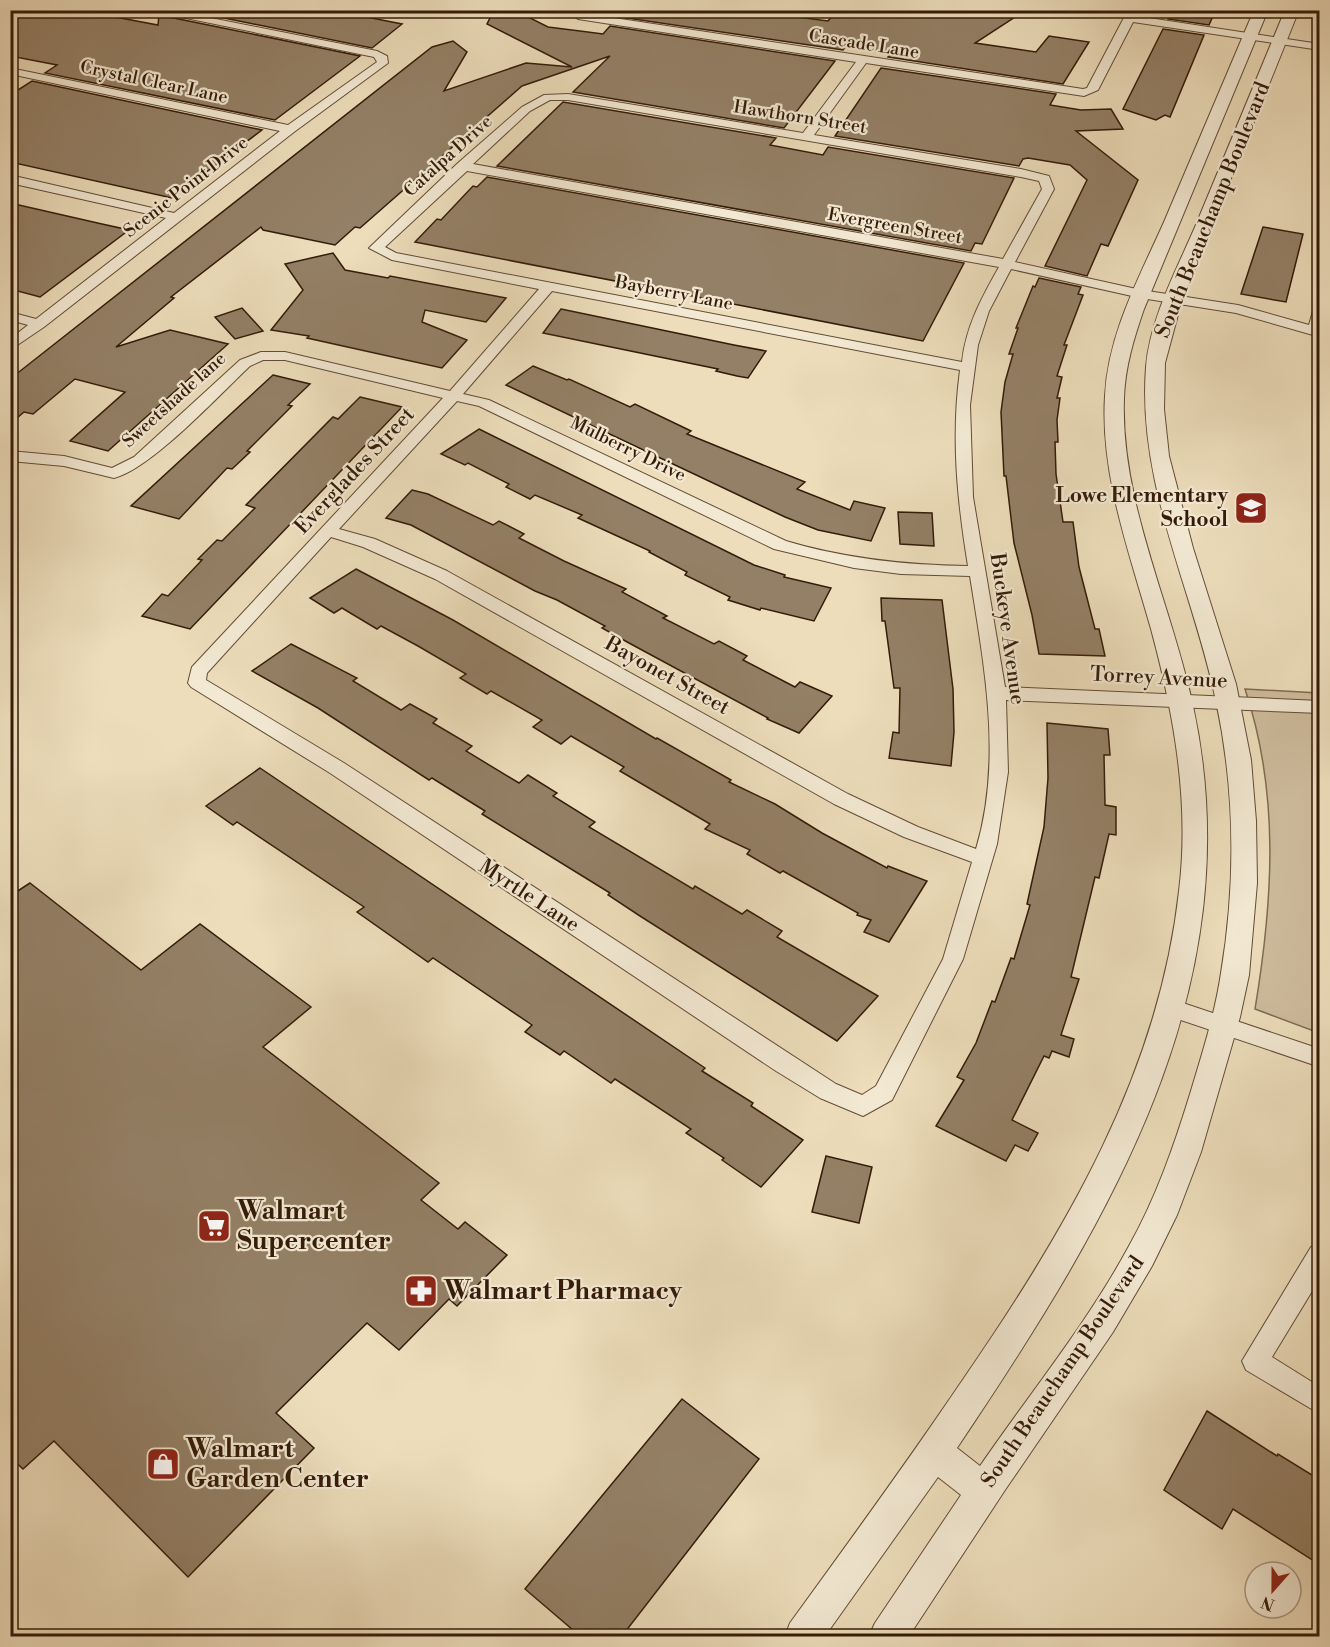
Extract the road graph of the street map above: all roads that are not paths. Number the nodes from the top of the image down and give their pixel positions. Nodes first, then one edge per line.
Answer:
1 (152, 10) edge
2 (1261, 10) edge
3 (1292, 10) edge
4 (175, 12) edge
5 (568, 12) edge
6 (1130, 18) edge
7 (1248, 40) junction
8 (1278, 46) junction
9 (1320, 47) edge
10 (1320, 57) edge
11 (862, 61) junction
12 (10, 71) edge
13 (548, 98) joint
14 (290, 129) junction
15 (807, 136) junction
16 (462, 166) junction
17 (10, 179) edge
18 (1045, 179) joint
19 (177, 218) junction
20 (376, 248) joint
21 (1007, 264) junction
22 (548, 287) junction
23 (1141, 294) junction
24 (1173, 300) junction
25 (1320, 311) edge
26 (10, 316) edge
27 (39, 324) junction
28 (1317, 332) edge
29 (10, 346) edge
30 (261, 357) joint
31 (967, 367) junction
32 (455, 394) junction
33 (10, 456) edge
34 (328, 531) junction
35 (977, 571) junction
36 (197, 684) joint
37 (997, 693) junction
38 (1181, 702) junction
39 (1229, 704) junction
40 (1320, 707) edge
41 (984, 859) junction
42 (1171, 1008) junction
43 (1224, 1024) junction
44 (1320, 1058) edge
45 (863, 1106) joint
46 (1320, 1255) edge
47 (1320, 1402) edge
48 (935, 1453) junction
49 (983, 1490) junction
50 (803, 1636) edge
51 (888, 1636) edge

1 - 4 street
2 - 7 street, South Beauchamp Boulevard
3 - 8 street, South Beauchamp Boulevard
4 - 14 street, Scenic Point Drive
5 - 11 street, Cascade Lane
6 - 7 street
6 - 11 street, Cascade Lane
7 - 8 street
7 - 23 street, South Beauchamp Boulevard
8 - 9 street
8 - 10 street
8 - 24 street, South Beauchamp Boulevard
11 - 15 street
12 - 14 street, Crystal Clear Lane
13 - 15 street, Hawthorn Street
13 - 16 street, Catalpa Drive
14 - 19 street, Scenic Point Drive
15 - 18 street, Hawthorn Street
16 - 20 street, Catalpa Drive
16 - 21 street, Evergreen Street
17 - 19 street
18 - 21 street, Buckeye Avenue
19 - 27 street, Scenic Point Drive
20 - 22 street, Bayberry Lane
21 - 23 street, Evergreen Street
21 - 31 street, Buckeye Avenue
22 - 31 street, Bayberry Lane
22 - 32 street, Everglades Street
23 - 24 street, Evergreen Street
23 - 38 street, South Beauchamp Boulevard
24 - 28 street, Evergreen Street
24 - 39 street, South Beauchamp Boulevard
25 - 28 street
26 - 27 street
27 - 29 street, Scenic Point Drive
30 - 32 street, Mulberry Drive
30 - 33 street, Sweetshade lane
31 - 35 street, Buckeye Avenue
32 - 34 street, Everglades Street
32 - 35 street, Mulberry Drive
34 - 36 street, Everglades Street
34 - 41 street, Bayonet Street
35 - 37 street, Buckeye Avenue
36 - 45 street, Myrtle Lane
37 - 38 street, Torrey Avenue
37 - 41 street, Buckeye Avenue
38 - 39 street, Torrey Avenue
38 - 42 street, South Beauchamp Boulevard
39 - 40 street, Torrey Avenue
39 - 43 street, South Beauchamp Boulevard
41 - 45 street, Buckeye Avenue
42 - 43 street
42 - 48 street, South Beauchamp Boulevard
43 - 44 street
43 - 49 street, South Beauchamp Boulevard
46 - 47 street
48 - 49 street
48 - 50 street, South Beauchamp Boulevard
49 - 51 street, South Beauchamp Boulevard

